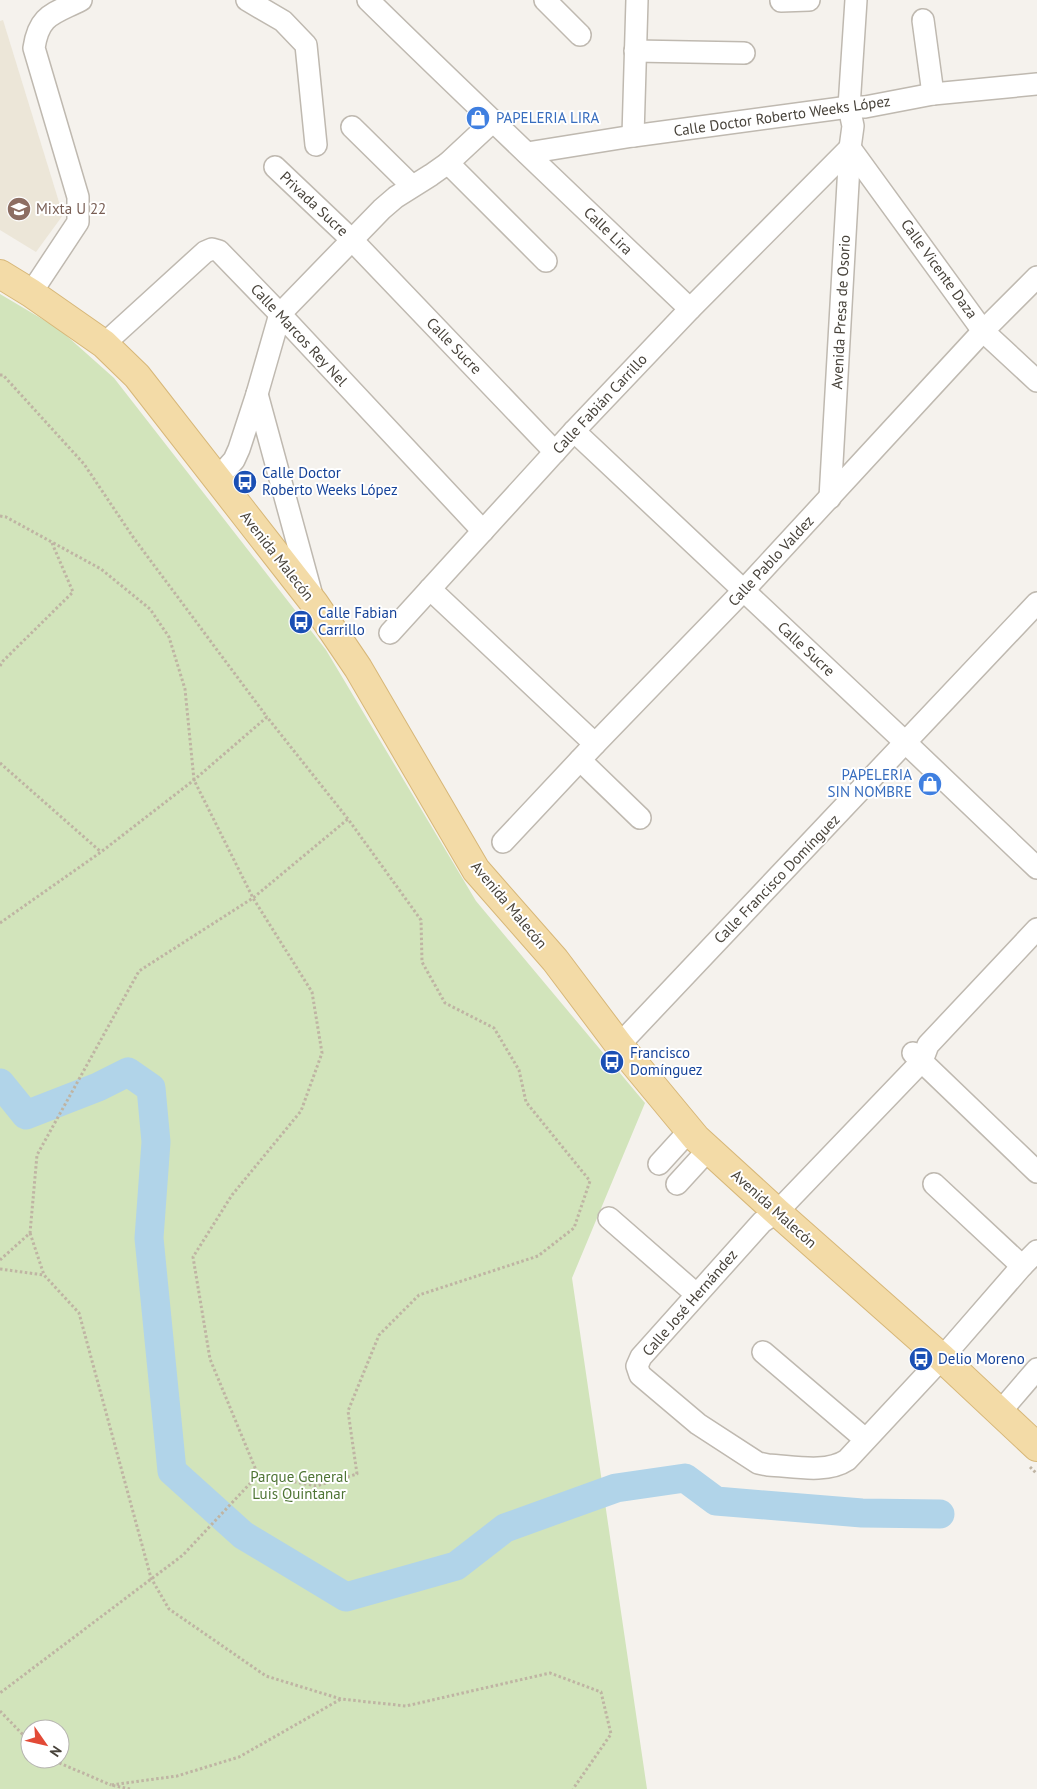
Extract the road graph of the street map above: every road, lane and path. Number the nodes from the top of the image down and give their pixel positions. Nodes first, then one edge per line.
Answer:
1 (81, 0) edge
2 (247, 0) edge
3 (368, 0) edge
4 (637, 0) edge
5 (809, 0) edge
6 (848, 0) edge
7 (856, 0) edge
8 (870, 0) edge
9 (548, 1) edge
10 (781, 1) edge
11 (923, 20) dead end
12 (580, 36) dead end
13 (635, 51) junction
14 (744, 53) dead end
15 (1037, 84) edge
16 (933, 94) junction
17 (856, 113) junction
18 (492, 122) junction
19 (352, 127) dead end
20 (633, 136) junction
21 (316, 145) dead end
22 (850, 148) junction
23 (527, 153) junction
24 (448, 163) junction
25 (275, 167) dead end
26 (412, 186) junction
27 (353, 240) junction
28 (546, 261) dead end
29 (0, 274) edge
30 (1037, 277) edge
31 (31, 293) junction
32 (690, 309) junction
33 (280, 314) junction
34 (983, 331) junction
35 (104, 344) junction
36 (0, 375) edge
37 (1037, 381) edge
38 (257, 394) junction
39 (574, 431) junction
40 (554, 452) junction
41 (218, 478) junction
42 (830, 498) junction
43 (0, 516) edge
44 (483, 531) junction
45 (52, 543) junction
46 (430, 589) junction
47 (744, 590) junction
48 (314, 603) junction
49 (1037, 604) edge
50 (390, 633) dead end
51 (0, 666) edge
52 (267, 717) junction
53 (906, 743) junction
54 (595, 744) junction
55 (580, 760) junction
56 (0, 763) edge
57 (194, 780) junction
58 (640, 818) dead end
59 (348, 819) junction
60 (503, 842) dead end
61 (101, 852) junction
62 (1037, 868) edge
63 (253, 898) junction
64 (0, 923) edge
65 (1037, 930) edge
66 (619, 1045) junction
67 (921, 1053) junction
68 (690, 1130) junction
69 (709, 1149) junction
70 (659, 1164) dead end
71 (1037, 1172) edge
72 (677, 1184) dead end
73 (934, 1184) dead end
74 (769, 1213) junction
75 (609, 1218) dead end
76 (30, 1233) junction
77 (1037, 1250) edge
78 (0, 1260) edge
79 (1022, 1266) junction
80 (0, 1269) edge
81 (44, 1275) junction
82 (696, 1294) junction
83 (763, 1352) dead end
84 (942, 1358) junction
85 (1037, 1369) edge
86 (1000, 1412) junction
87 (865, 1439) junction
88 (1035, 1440) edge
89 (258, 1475) junction
90 (151, 1578) junction
91 (0, 1693) edge
92 (341, 1699) junction
93 (0, 1711) edge
94 (20, 1732) edge
95 (70, 1768) edge
96 (111, 1785) junction
97 (130, 1789) edge
98 (573, 1789) edge

1 - 31 street
2 - 21 street
3 - 18 street, Calle Lira
4 - 13 street
5 - 10 street
6 - 7 street
7 - 17 street, Avenida Presa de Osorio
8 - 17 street, Avenida Presa de Osorio
9 - 12 street
11 - 16 street
13 - 14 street
13 - 20 street
15 - 16 street, Calle Doctor Roberto Weeks López
16 - 17 street, Calle Doctor Roberto Weeks López
17 - 20 street, Calle Doctor Roberto Weeks López
17 - 22 street, Avenida Presa de Osorio
18 - 23 street, Calle Lira
18 - 24 street
19 - 26 street
20 - 23 street, Calle Doctor Roberto Weeks López
22 - 32 street, Calle Fabián Carrillo
22 - 34 street, Calle Vicente Daza
22 - 42 street, Avenida Presa de Osorio
23 - 32 street, Calle Lira
24 - 26 street
24 - 28 street
25 - 27 street, Privada Sucre
26 - 27 street
27 - 33 street
27 - 40 street, Calle Sucre
29 - 31 main road, Avenida Malecón
30 - 34 street, Calle Pablo Valdez
31 - 35 main road, Avenida Malecón
32 - 39 street, Calle Fabián Carrillo
33 - 35 street, Calle Marcos Rey Nel
33 - 38 street
33 - 44 street, Calle Marcos Rey Nel
34 - 37 street, Calle Vicente Daza
34 - 42 street, Calle Pablo Valdez
35 - 41 main road, Avenida Malecón
36 - 52 path
38 - 41 street
38 - 48 street
39 - 40 street, Calle Fabián Carrillo
39 - 47 street, Calle Sucre
40 - 44 street, Calle Fabián Carrillo
41 - 48 main road, Avenida Malecón
42 - 47 street, Calle Pablo Valdez
43 - 45 path
44 - 46 street, Calle Fabián Carrillo
45 - 51 path
45 - 57 path
46 - 50 street, Calle Fabián Carrillo
46 - 54 street
47 - 53 street, Calle Sucre
47 - 54 street, Calle Pablo Valdez
48 - 66 main road, Avenida Malecón
49 - 53 street, Calle Francisco Domínguez
52 - 57 path
52 - 59 path
53 - 62 street, Calle Sucre
53 - 66 street, Calle Francisco Domínguez
54 - 55 street, Calle Pablo Valdez
55 - 58 street
55 - 60 street, Calle Pablo Valdez
56 - 61 path
57 - 61 path
57 - 63 path
59 - 63 path
59 - 89 path
61 - 64 path
63 - 76 path
63 - 89 path
65 - 67 street, Calle José Hernández
66 - 68 main road, Avenida Malecón
67 - 71 street
67 - 74 street, Calle José Hernández
68 - 69 main road, Avenida Malecón
68 - 70 street
69 - 72 street
69 - 74 main road, Avenida Malecón
73 - 79 street
74 - 82 street, Calle José Hernández
74 - 84 main road, Avenida Malecón
75 - 82 street
76 - 78 path
76 - 81 path
77 - 79 street
79 - 84 street
80 - 81 path
81 - 90 path
82 - 87 street, Calle José Hernández
83 - 87 street
84 - 86 main road, Avenida Malecón
84 - 87 street
85 - 86 street
86 - 88 main road, Avenida Malecón
89 - 90 path
90 - 91 path
90 - 92 path
92 - 96 path
92 - 98 path
93 - 94 path
95 - 96 path
96 - 97 path

